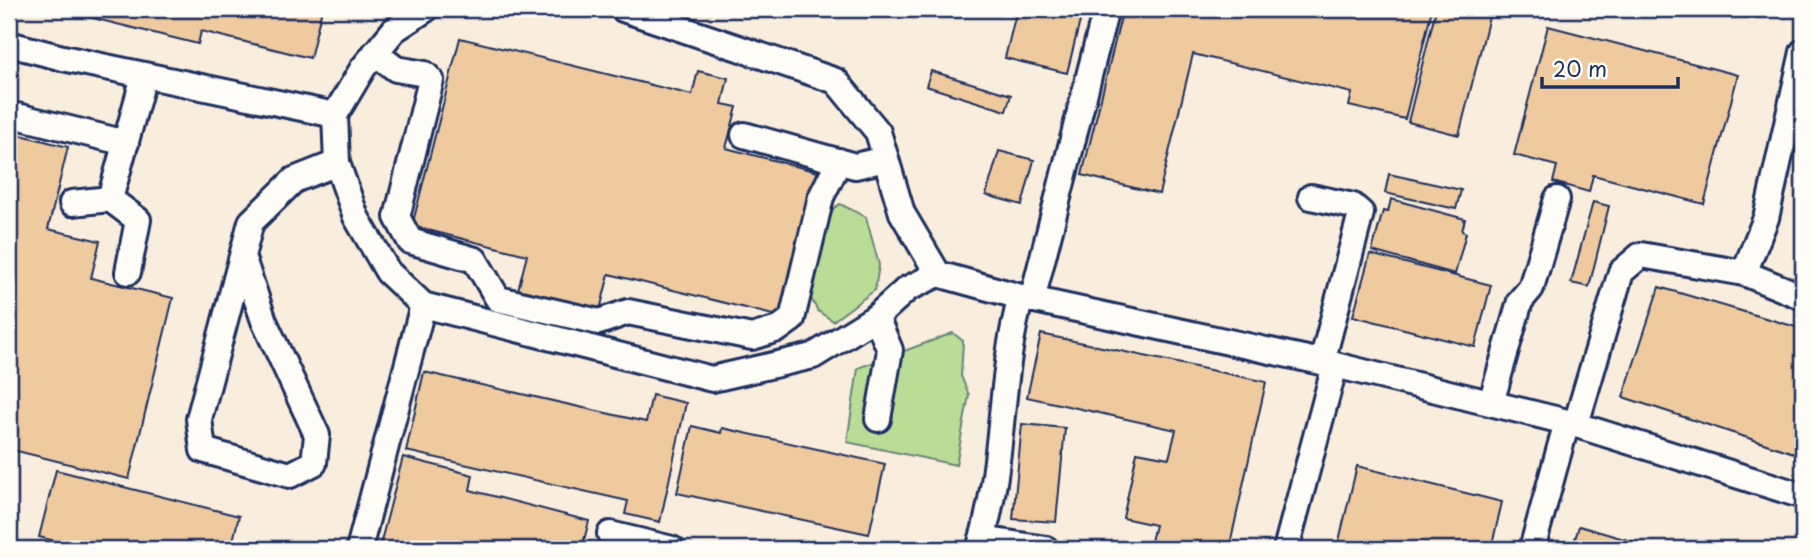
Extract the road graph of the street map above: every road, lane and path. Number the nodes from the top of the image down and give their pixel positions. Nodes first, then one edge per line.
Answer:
1 (426, 9) edge
2 (623, 9) edge
3 (1106, 9) edge
4 (9, 44) edge
5 (1803, 52) edge
6 (375, 53) junction
7 (144, 76) junction
8 (9, 114) edge
9 (335, 115) junction
10 (744, 135) dead end
11 (126, 143) junction
12 (886, 159) junction
13 (839, 161) junction
14 (337, 163) junction
15 (1311, 197) dead end
16 (110, 199) junction
17 (1557, 199) dead end
18 (72, 203) dead end
19 (242, 256) junction
20 (128, 272) dead end
21 (1744, 273) junction
22 (938, 274) junction
23 (1803, 297) edge
24 (1027, 299) junction
25 (423, 305) junction
26 (876, 317) junction
27 (1329, 363) junction
28 (1491, 403) junction
29 (878, 419) dead end
30 (1572, 423) junction
31 (1803, 496) edge
32 (610, 534) dead end
33 (981, 544) edge
34 (359, 549) edge
35 (671, 549) edge
36 (1046, 549) edge
37 (1286, 549) edge
38 (1532, 549) edge

1 - 6 lane
2 - 12 lane
3 - 24 lane
4 - 7 lane
5 - 21 lane
6 - 9 lane
6 - 13 lane
7 - 9 lane
7 - 11 lane
8 - 11 lane
9 - 14 lane
10 - 13 lane
11 - 16 lane
12 - 13 lane
12 - 22 lane
14 - 19 lane
14 - 25 lane
15 - 27 lane
16 - 18 lane
16 - 20 lane
17 - 28 lane
19 - 19 lane
21 - 23 lane
21 - 30 lane
22 - 24 lane
22 - 26 lane
24 - 27 lane
24 - 33 lane
25 - 26 lane
25 - 34 lane
26 - 29 lane
27 - 28 lane
27 - 37 lane
28 - 30 lane
30 - 31 lane
30 - 38 lane
32 - 35 lane
33 - 36 lane

